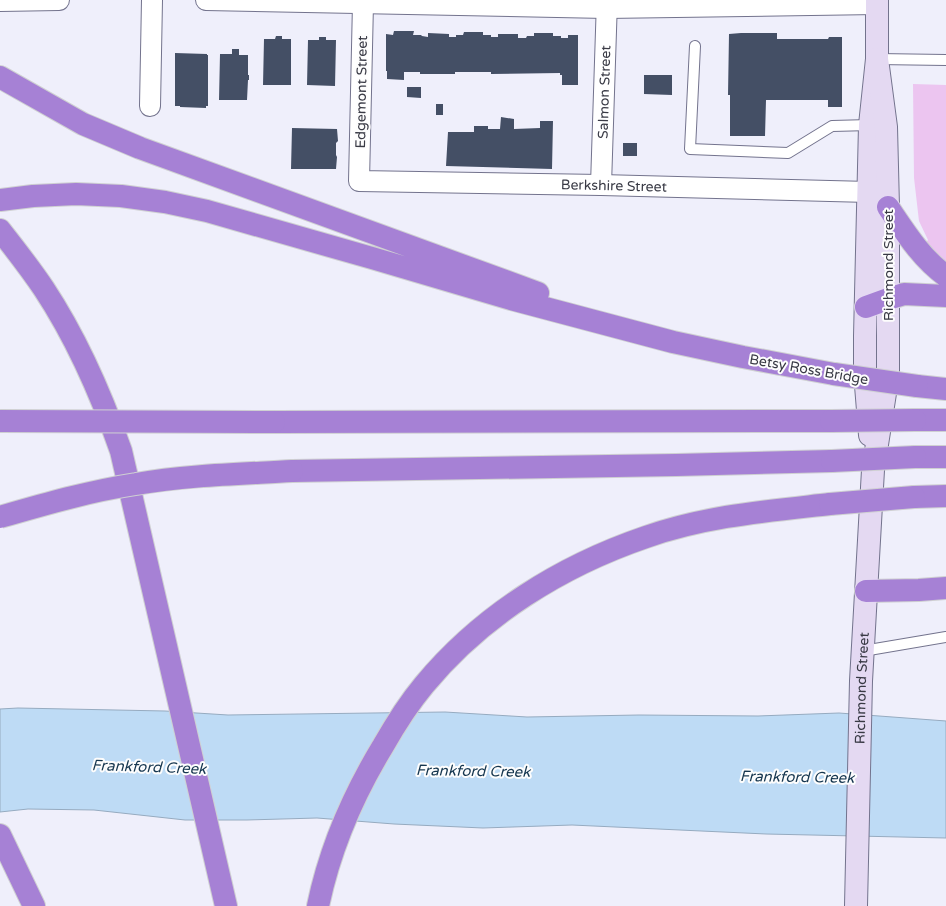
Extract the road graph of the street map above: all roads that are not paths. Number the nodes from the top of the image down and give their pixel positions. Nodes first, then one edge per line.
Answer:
1 (59, 0) edge
2 (152, 0) edge
3 (206, 0) edge
4 (0, 1) edge
5 (420, 2) edge
6 (877, 2) edge
7 (363, 3) junction
8 (606, 4) edge
9 (695, 46) dead end
10 (877, 59) junction
11 (946, 60) edge
12 (0, 77) edge
13 (150, 106) dead end
14 (870, 126) junction
15 (360, 181) joint
16 (601, 185) junction
17 (869, 192) junction
18 (0, 200) edge
19 (888, 207) junction
20 (0, 230) edge
21 (946, 276) edge
22 (946, 296) edge
23 (888, 299) junction
24 (866, 307) junction
25 (673, 342) junction
26 (946, 389) edge
27 (946, 420) edge
28 (0, 421) edge
29 (946, 457) edge
30 (873, 470) junction
31 (946, 496) edge
32 (0, 517) edge
33 (946, 588) edge
34 (866, 591) junction
35 (946, 637) edge
36 (863, 651) junction
37 (0, 835) edge
38 (34, 906) edge
39 (226, 906) edge
40 (318, 906) edge
41 (856, 906) edge

1 - 4 street
2 - 13 street
3 - 7 street
5 - 7 street
5 - 8 street
6 - 8 street
6 - 10 main road, Richmond Street
7 - 15 street, Edgemont Street
8 - 16 street, Salmon Street
9 - 14 lane
10 - 11 lane
10 - 14 main road, Richmond Street
10 - 19 main road, Richmond Street
12 - 25 highway
14 - 17 main road, Richmond Street
15 - 16 street, Berkshire Street
16 - 17 street, Berkshire Street
17 - 24 main road, Richmond Street
18 - 25 highway
19 - 21 highway
19 - 23 main road, Richmond Street
20 - 39 highway
22 - 23 highway
23 - 24 highway
23 - 30 main road, Richmond Street
24 - 30 main road, Richmond Street
25 - 26 highway, Betsy Ross Bridge, bridge
27 - 28 highway, bridge
29 - 32 highway, bridge
30 - 34 main road, Richmond Street
31 - 40 highway, bridge
33 - 34 highway
34 - 36 main road, Richmond Street
35 - 36 lane
36 - 41 main road, Richmond Street
37 - 38 highway

